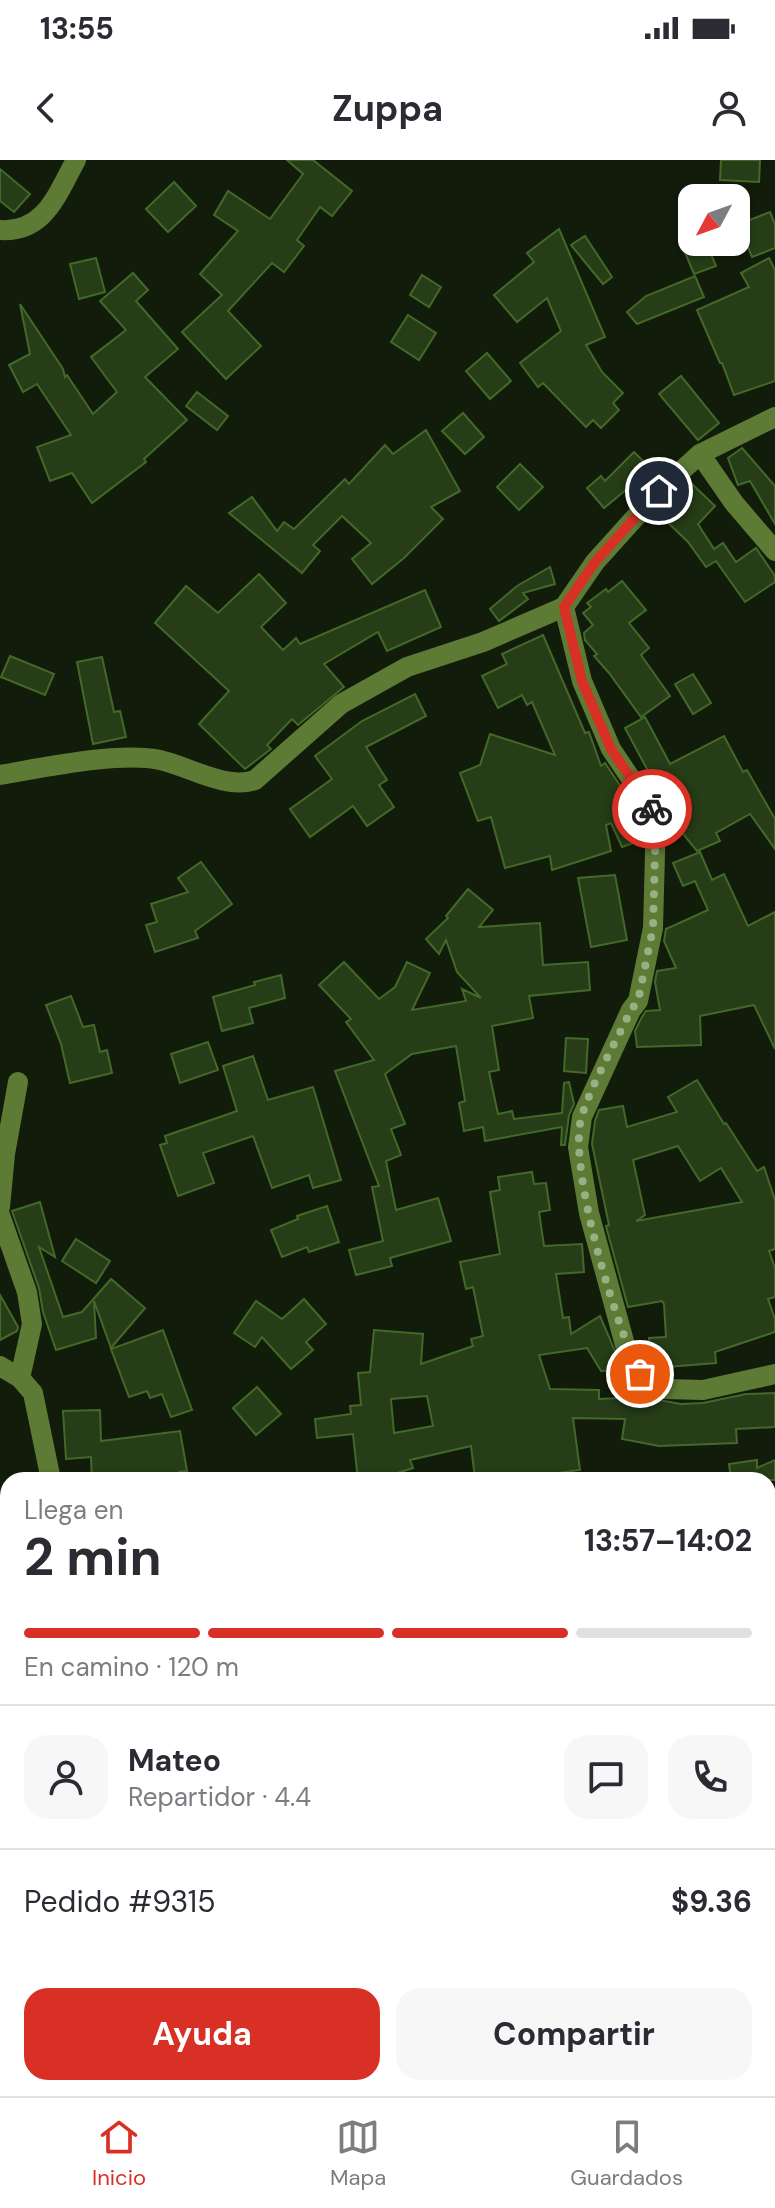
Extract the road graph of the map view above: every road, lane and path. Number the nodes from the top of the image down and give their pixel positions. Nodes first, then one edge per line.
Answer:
1 (76, 160) edge
2 (0, 230) edge
3 (775, 417) edge
4 (700, 454) junction
5 (775, 551) edge
6 (564, 607) junction
7 (0, 775) edge
8 (18, 1082) dead end
9 (0, 1207) edge
10 (0, 1215) edge
11 (0, 1366) edge
12 (775, 1374) edge
13 (20, 1378) junction
14 (49, 1472) edge

1 - 2 street
3 - 4 street
4 - 5 street
4 - 6 street
6 - 7 street
6 - 12 street
8 - 9 street
10 - 13 street
11 - 13 street
13 - 14 street

